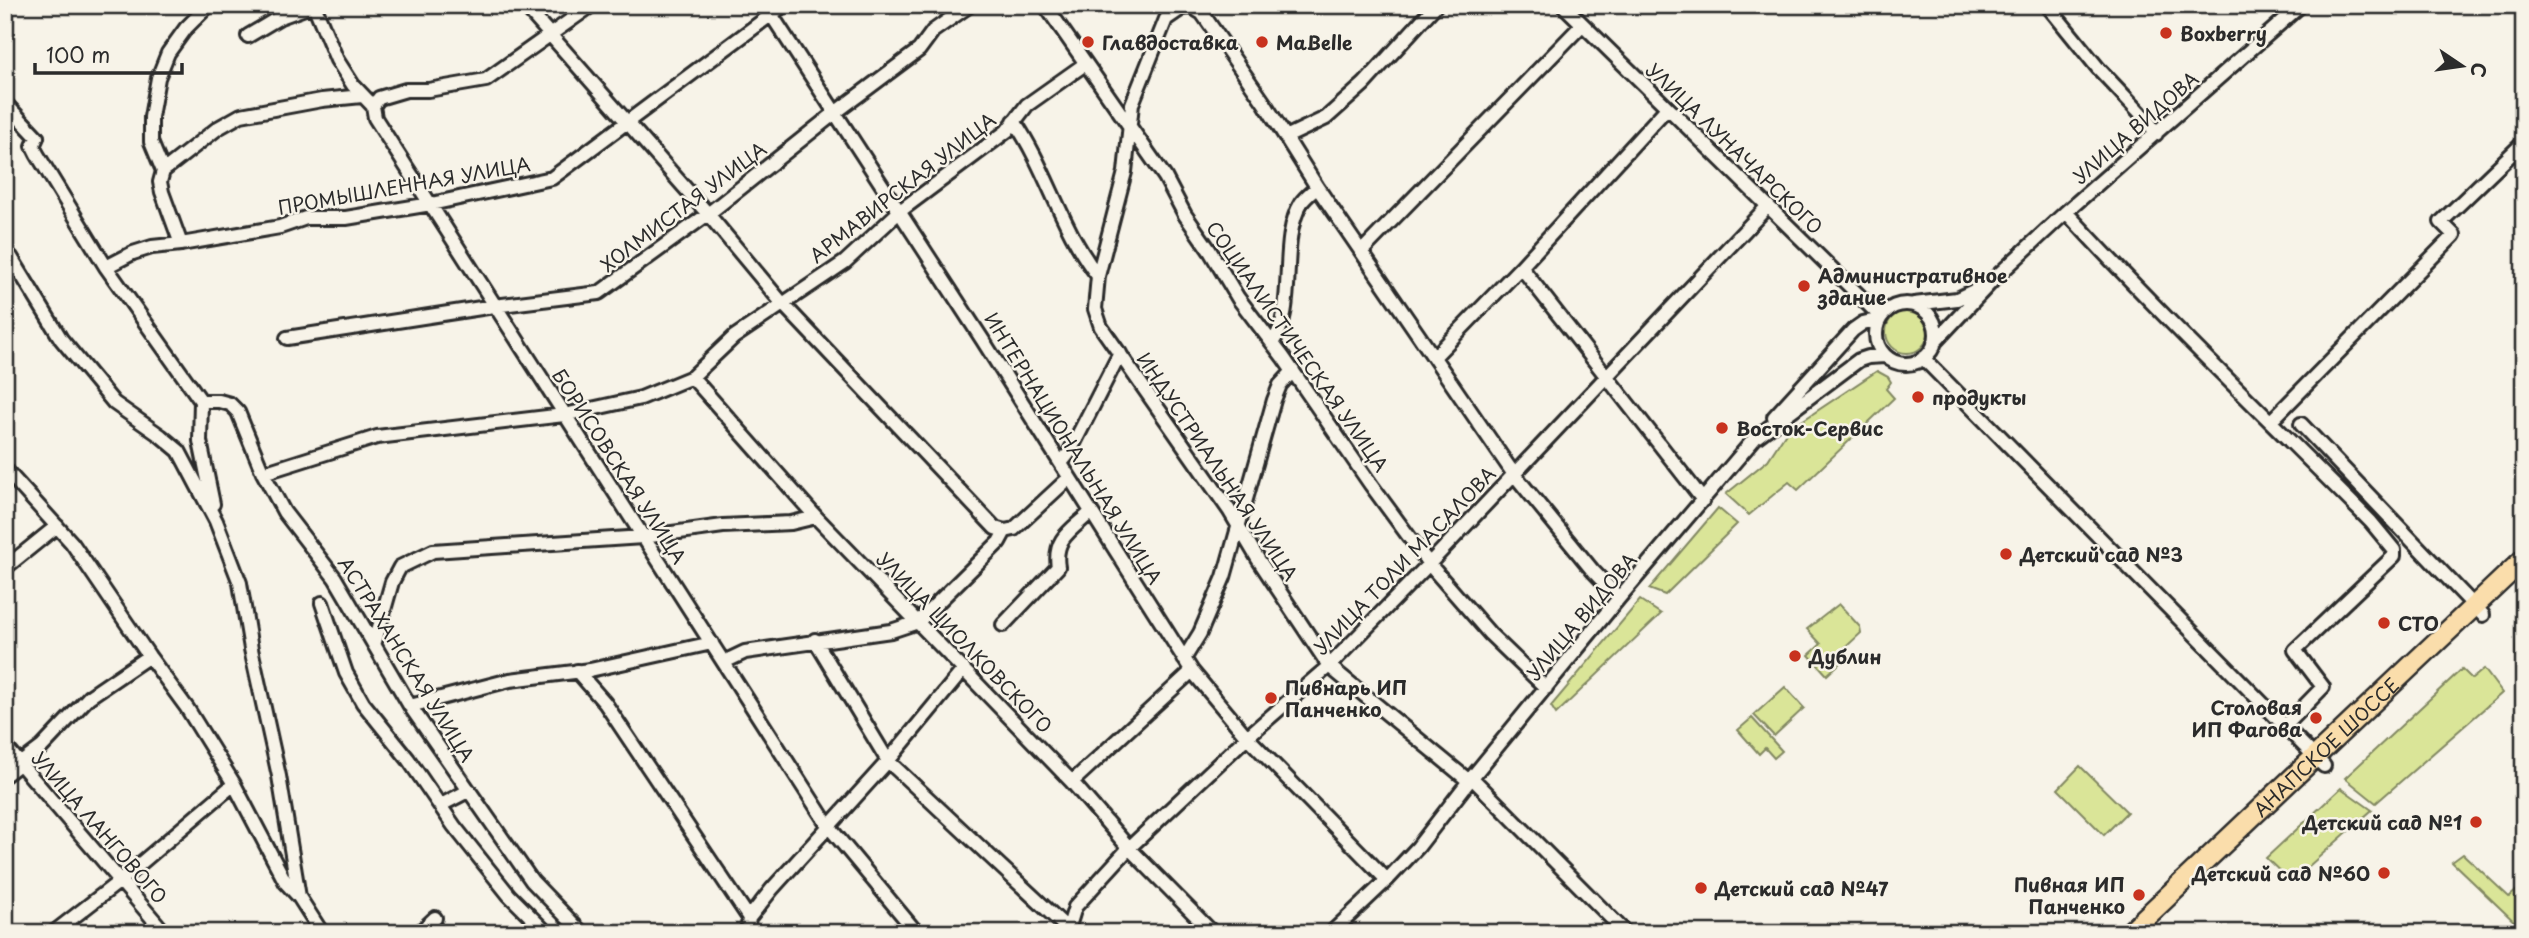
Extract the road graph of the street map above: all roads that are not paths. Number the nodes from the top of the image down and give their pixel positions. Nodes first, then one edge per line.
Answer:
1 (209, 5) edge
2 (314, 5) edge
3 (524, 5) edge
4 (593, 5) edge
5 (784, 5) edge
6 (970, 5) edge
7 (1045, 5) edge
8 (1436, 5) edge
9 (1563, 5) edge
10 (2047, 5) edge
11 (2301, 5) edge
12 (768, 10) edge
13 (1582, 25) junction
14 (248, 36) dead end
15 (550, 36) junction
16 (1085, 64) junction
17 (362, 96) junction
18 (5, 103) edge
19 (373, 106) junction
20 (1667, 108) junction
21 (836, 112) junction
22 (1014, 121) junction
23 (627, 124) junction
24 (1129, 128) junction
25 (2156, 134) junction
26 (1286, 137) junction
27 (2524, 142) edge
28 (163, 171) junction
29 (1317, 187) junction
30 (431, 204) junction
31 (1767, 207) junction
32 (900, 211) junction
33 (2066, 212) junction
34 (708, 214) junction
35 (181, 244) junction
36 (5, 251) edge
37 (1362, 251) junction
38 (106, 267) junction
39 (1521, 267) junction
40 (1098, 276) junction
41 (1995, 278) junction
42 (782, 303) junction
43 (1910, 304) junction
44 (494, 306) junction
45 (1881, 318) junction
46 (287, 338) dead end
47 (1272, 343) junction
48 (1934, 343) junction
49 (1119, 353) junction
50 (1435, 356) junction
51 (1885, 356) junction
52 (1923, 358) junction
53 (1293, 371) junction
54 (1606, 376) junction
55 (692, 377) junction
56 (201, 401) junction
57 (564, 415) junction
58 (2271, 421) junction
59 (2301, 424) dead end
60 (1755, 438) junction
61 (1061, 463) junction
62 (5, 469) edge
63 (1513, 473) junction
64 (263, 474) junction
65 (1069, 478) junction
66 (1703, 500) junction
67 (1091, 512) junction
68 (816, 517) junction
69 (216, 521) junction
70 (57, 526) junction
71 (1238, 526) junction
72 (1005, 531) junction
73 (643, 537) junction
74 (2524, 559) edge
75 (1429, 564) junction
76 (5, 568) edge
77 (2524, 577) edge
78 (1619, 598) junction
79 (322, 603) dead end
80 (2478, 611) junction
81 (918, 622) junction
82 (1003, 625) dead end
83 (815, 640) junction
84 (712, 643) junction
85 (374, 645) junction
86 (149, 656) junction
87 (1184, 659) junction
88 (724, 662) junction
89 (1329, 666) junction
90 (964, 669) junction
91 (577, 671) junction
92 (1192, 671) junction
93 (1546, 688) junction
94 (410, 706) junction
95 (2285, 726) junction
96 (1247, 737) junction
97 (5, 746) edge
98 (888, 761) junction
99 (2320, 762) junction
100 (20, 765) junction
101 (5, 775) edge
102 (1471, 779) junction
103 (1072, 782) junction
104 (234, 784) junction
105 (468, 790) junction
106 (441, 805) junction
107 (829, 827) junction
108 (1129, 848) junction
109 (1387, 880) junction
110 (120, 881) junction
111 (299, 898) junction
112 (435, 918) dead end
113 (749, 918) junction
114 (316, 930) edge
115 (1069, 931) edge
116 (53, 933) edge
117 (165, 933) edge
118 (419, 933) edge
119 (547, 933) edge
120 (582, 933) edge
121 (747, 933) edge
122 (918, 933) edge
123 (1213, 933) edge
124 (1331, 933) edge
125 (1626, 933) edge
126 (2129, 933) edge
127 (2147, 933) edge

1 - 28 street
2 - 14 street
2 - 17 street, БОРИСОВСКАЯ УЛИЦА
3 - 15 street
4 - 15 street
5 - 12 street, ПРОМЫШЛЕННАЯ УЛИЦА
6 - 21 street, ХОЛМИСТАЯ УЛИЦА
7 - 16 street, СОЦИАЛИСТИЧЕСКАЯ УЛИЦА
8 - 26 street
9 - 13 street, УЛИЦА ЛУНАЧАРСКОГО
10 - 25 street
11 - 25 street, УЛИЦА ВИДОВА
12 - 21 street, ИНТЕРНАЦИОНАЛЬНАЯ УЛИЦА
12 - 23 street, ПРОМЫШЛЕННАЯ УЛИЦА
13 - 20 street, УЛИЦА ЛУНАЧАРСКОГО
13 - 37 street
15 - 19 street
15 - 23 street
16 - 22 street, АРМАВИРСКАЯ УЛИЦА
16 - 24 street, СОЦИАЛИСТИЧЕСКАЯ УЛИЦА
17 - 19 street, БОРИСОВСКАЯ УЛИЦА
17 - 28 street
18 - 38 street
19 - 30 street, БОРИСОВСКАЯ УЛИЦА
20 - 31 street, УЛИЦА ЛУНАЧАРСКОГО
20 - 39 street
21 - 32 street, ИНТЕРНАЦИОНАЛЬНАЯ УЛИЦА
21 - 34 street, ХОЛМИСТАЯ УЛИЦА
22 - 32 street, АРМАВИРСКАЯ УЛИЦА
22 - 40 street
23 - 30 street, ПРОМЫШЛЕННАЯ УЛИЦА
23 - 34 street
24 - 26 street, ИНДУСТРИАЛЬНАЯ УЛИЦА
24 - 40 street, ИНДУСТРИАЛЬНАЯ УЛИЦА
24 - 47 street, СОЦИАЛИСТИЧЕСКАЯ УЛИЦА
25 - 33 street, УЛИЦА ВИДОВА
26 - 29 street
27 - 58 street
28 - 35 street
29 - 37 street
29 - 47 street
30 - 35 street, ПРОМЫШЛЕННАЯ УЛИЦА
30 - 44 street, БОРИСОВСКАЯ УЛИЦА
31 - 45 street, УЛИЦА ЛУНАЧАРСКОГО
31 - 54 street, УЛИЦА ТОЛИ МАСАЛОВА
32 - 42 street, АРМАВИРСКАЯ УЛИЦА
32 - 61 street, ИНТЕРНАЦИОНАЛЬНАЯ УЛИЦА
33 - 41 street, УЛИЦА ВИДОВА
33 - 58 street
34 - 42 street
34 - 44 street, ХОЛМИСТАЯ УЛИЦА
35 - 38 street, ПРОМЫШЛЕННАЯ УЛИЦА
36 - 69 street
37 - 50 street
38 - 56 street
39 - 50 street
39 - 54 street
40 - 49 street, ИНДУСТРИАЛЬНАЯ УЛИЦА
41 - 43 street
41 - 48 street
42 - 55 street, АРМАВИРСКАЯ УЛИЦА
42 - 72 street
43 - 45 street
43 - 48 street
44 - 46 street, ХОЛМИСТАЯ УЛИЦА
44 - 57 street, БОРИСОВСКАЯ УЛИЦА
45 - 51 street
45 - 60 street
47 - 53 street, СОЦИАЛИСТИЧЕСКАЯ УЛИЦА
48 - 52 street
49 - 61 street
49 - 71 street, ИНДУСТРИАЛЬНАЯ УЛИЦА
50 - 63 street
51 - 52 street
51 - 60 street, УЛИЦА ВИДОВА
52 - 95 street
53 - 71 street
53 - 75 street, СОЦИАЛИСТИЧЕСКАЯ УЛИЦА
54 - 63 street, УЛИЦА ТОЛИ МАСАЛОВА
54 - 66 street
55 - 57 street, АРМАВИРСКАЯ УЛИЦА
55 - 68 street, УЛИЦА ЦИОЛКОВСКОГО
56 - 64 street, АСТРАХАНСКАЯ УЛИЦА
56 - 69 street
57 - 64 street, АРМАВИРСКАЯ УЛИЦА
57 - 73 street, БОРИСОВСКАЯ УЛИЦА
58 - 95 street
59 - 80 street
60 - 66 street, УЛИЦА ВИДОВА
61 - 65 street, ИНТЕРНАЦИОНАЛЬНАЯ УЛИЦА
62 - 70 street
63 - 75 street, УЛИЦА ТОЛИ МАСАЛОВА
63 - 78 street
64 - 85 street, АСТРАХАНСКАЯ УЛИЦА
65 - 67 street, ИНТЕРНАЦИОНАЛЬНАЯ УЛИЦА
65 - 72 street
66 - 78 street, УЛИЦА ВИДОВА
67 - 82 street
67 - 87 street, ИНТЕРНАЦИОНАЛЬНАЯ УЛИЦА
68 - 73 street
68 - 81 street, УЛИЦА ЦИОЛКОВСКОГО
69 - 111 street
70 - 76 street
70 - 86 street
71 - 87 street
71 - 89 street, ИНДУСТРИАЛЬНАЯ УЛИЦА
72 - 81 street
73 - 84 street, БОРИСОВСКАЯ УЛИЦА
73 - 85 street
74 - 80 highway, АНАПСКОЕ ШОССЕ
75 - 89 street, УЛИЦА ТОЛИ МАСАЛОВА
75 - 93 street, СОЦИАЛИСТИЧЕСКАЯ УЛИЦА
77 - 80 highway, АНАПСКОЕ ШОССЕ
78 - 93 street, УЛИЦА ВИДОВА
79 - 106 street
80 - 99 highway, АНАПСКОЕ ШОССЕ
81 - 83 street
81 - 90 street, УЛИЦА ЦИОЛКОВСКОГО
83 - 88 street
83 - 98 street
84 - 88 street, БОРИСОВСКАЯ УЛИЦА
84 - 91 street
85 - 94 street, АСТРАХАНСКАЯ УЛИЦА
86 - 100 street
86 - 104 street
87 - 92 street, ИНТЕРНАЦИОНАЛЬНАЯ УЛИЦА
88 - 107 street, БОРИСОВСКАЯ УЛИЦА
89 - 96 street, УЛИЦА ТОЛИ МАСАЛОВА
89 - 102 street, ИНДУСТРИАЛЬНАЯ УЛИЦА
90 - 98 street
90 - 103 street, УЛИЦА ЦИОЛКОВСКОГО
91 - 94 street
91 - 113 street
92 - 96 street, ИНТЕРНАЦИОНАЛЬНАЯ УЛИЦА
92 - 103 street
93 - 102 street, УЛИЦА ВИДОВА
94 - 105 street, АСТРАХАНСКАЯ УЛИЦА
95 - 99 street
96 - 108 street, УЛИЦА ТОЛИ МАСАЛОВА
96 - 109 street, ИНТЕРНАЦИОНАЛЬНАЯ УЛИЦА
97 - 100 street, УЛИЦА ЛАНГОВОГО
98 - 107 street
98 - 115 street
99 - 126 highway, АНАПСКОЕ ШОССЕ
99 - 127 highway, АНАПСКОЕ ШОССЕ
100 - 101 street
100 - 110 street, УЛИЦА ЛАНГОВОГО
102 - 109 street, УЛИЦА ВИДОВА
102 - 125 street, ИНДУСТРИАЛЬНАЯ УЛИЦА
103 - 108 street, УЛИЦА ЦИОЛКОВСКОГО
104 - 110 street
104 - 111 street
105 - 106 street
105 - 120 street, АСТРАХАНСКАЯ УЛИЦА
106 - 119 street
107 - 113 street
107 - 122 street, БОРИСОВСКАЯ УЛИЦА
108 - 115 street, УЛИЦА ТОЛИ МАСАЛОВА
108 - 123 street, УЛИЦА ЦИОЛКОВСКОГО
109 - 124 street, УЛИЦА ВИДОВА
110 - 116 street
110 - 117 street, УЛИЦА ЛАНГОВОГО
111 - 114 street
112 - 118 street
113 - 121 street

